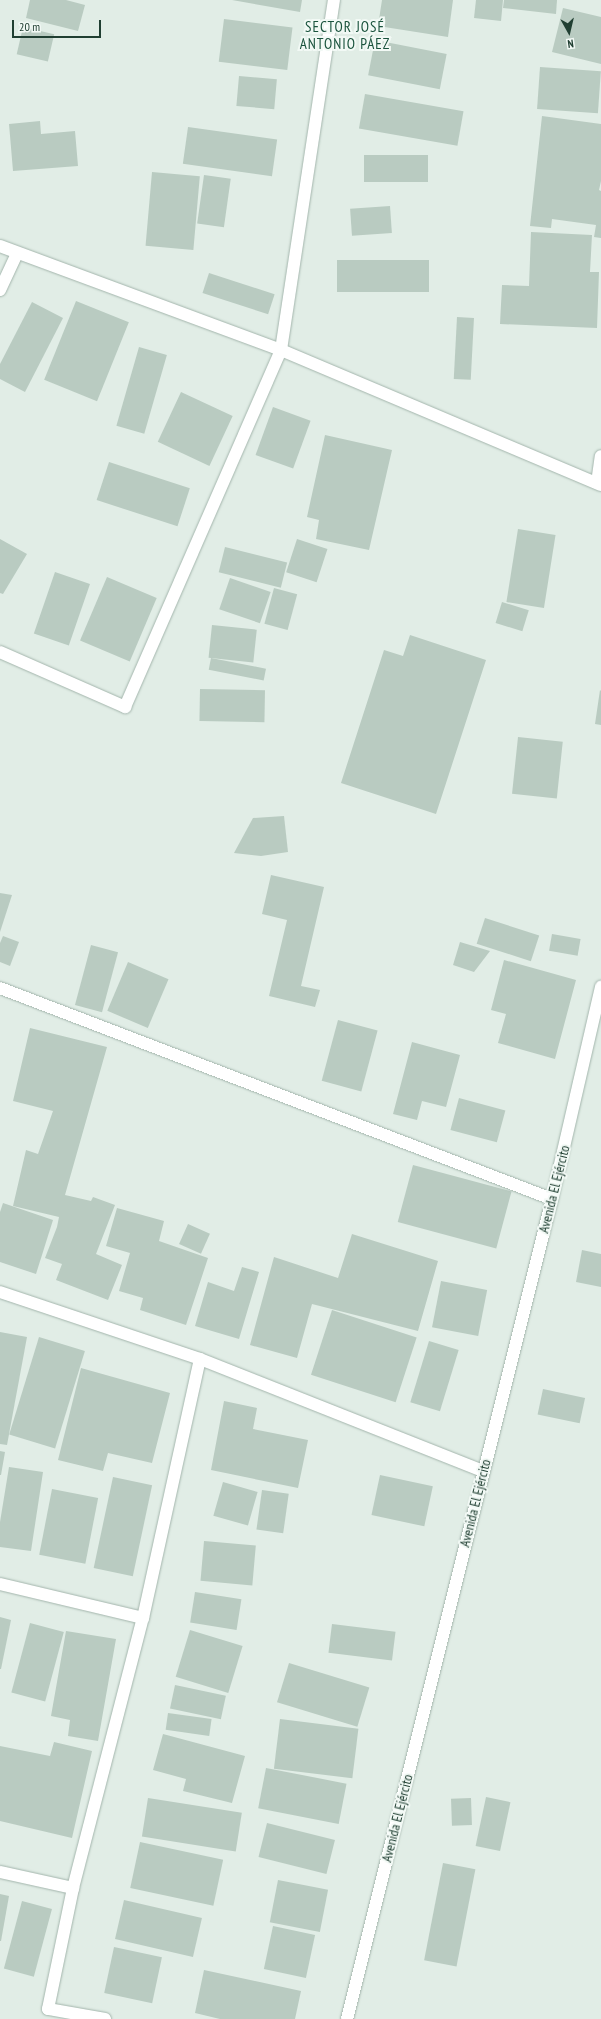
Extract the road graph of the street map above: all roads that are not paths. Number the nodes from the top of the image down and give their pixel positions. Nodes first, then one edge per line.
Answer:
1 (334, 0) edge
2 (0, 246) edge
3 (17, 254) junction
4 (0, 290) edge
5 (281, 350) junction
6 (601, 456) edge
7 (600, 484) edge
8 (0, 652) edge
9 (601, 987) edge
10 (0, 988) edge
11 (552, 1199) junction
12 (0, 1292) edge
13 (200, 1359) junction
14 (483, 1471) junction
15 (0, 1584) edge
16 (143, 1618) junction
17 (0, 1872) edge
18 (73, 1888) junction
19 (105, 2019) edge
20 (348, 2019) edge

1 - 5 street
2 - 3 street
3 - 4 street
3 - 5 street
5 - 7 street
5 - 8 street
6 - 7 street
9 - 11 street, Avenida El Ejército
10 - 11 street
11 - 14 street, Avenida El Ejército
12 - 13 street
13 - 14 street
13 - 16 street
14 - 20 street, Avenida El Ejército
15 - 16 street
16 - 18 street
17 - 18 street
18 - 19 street

